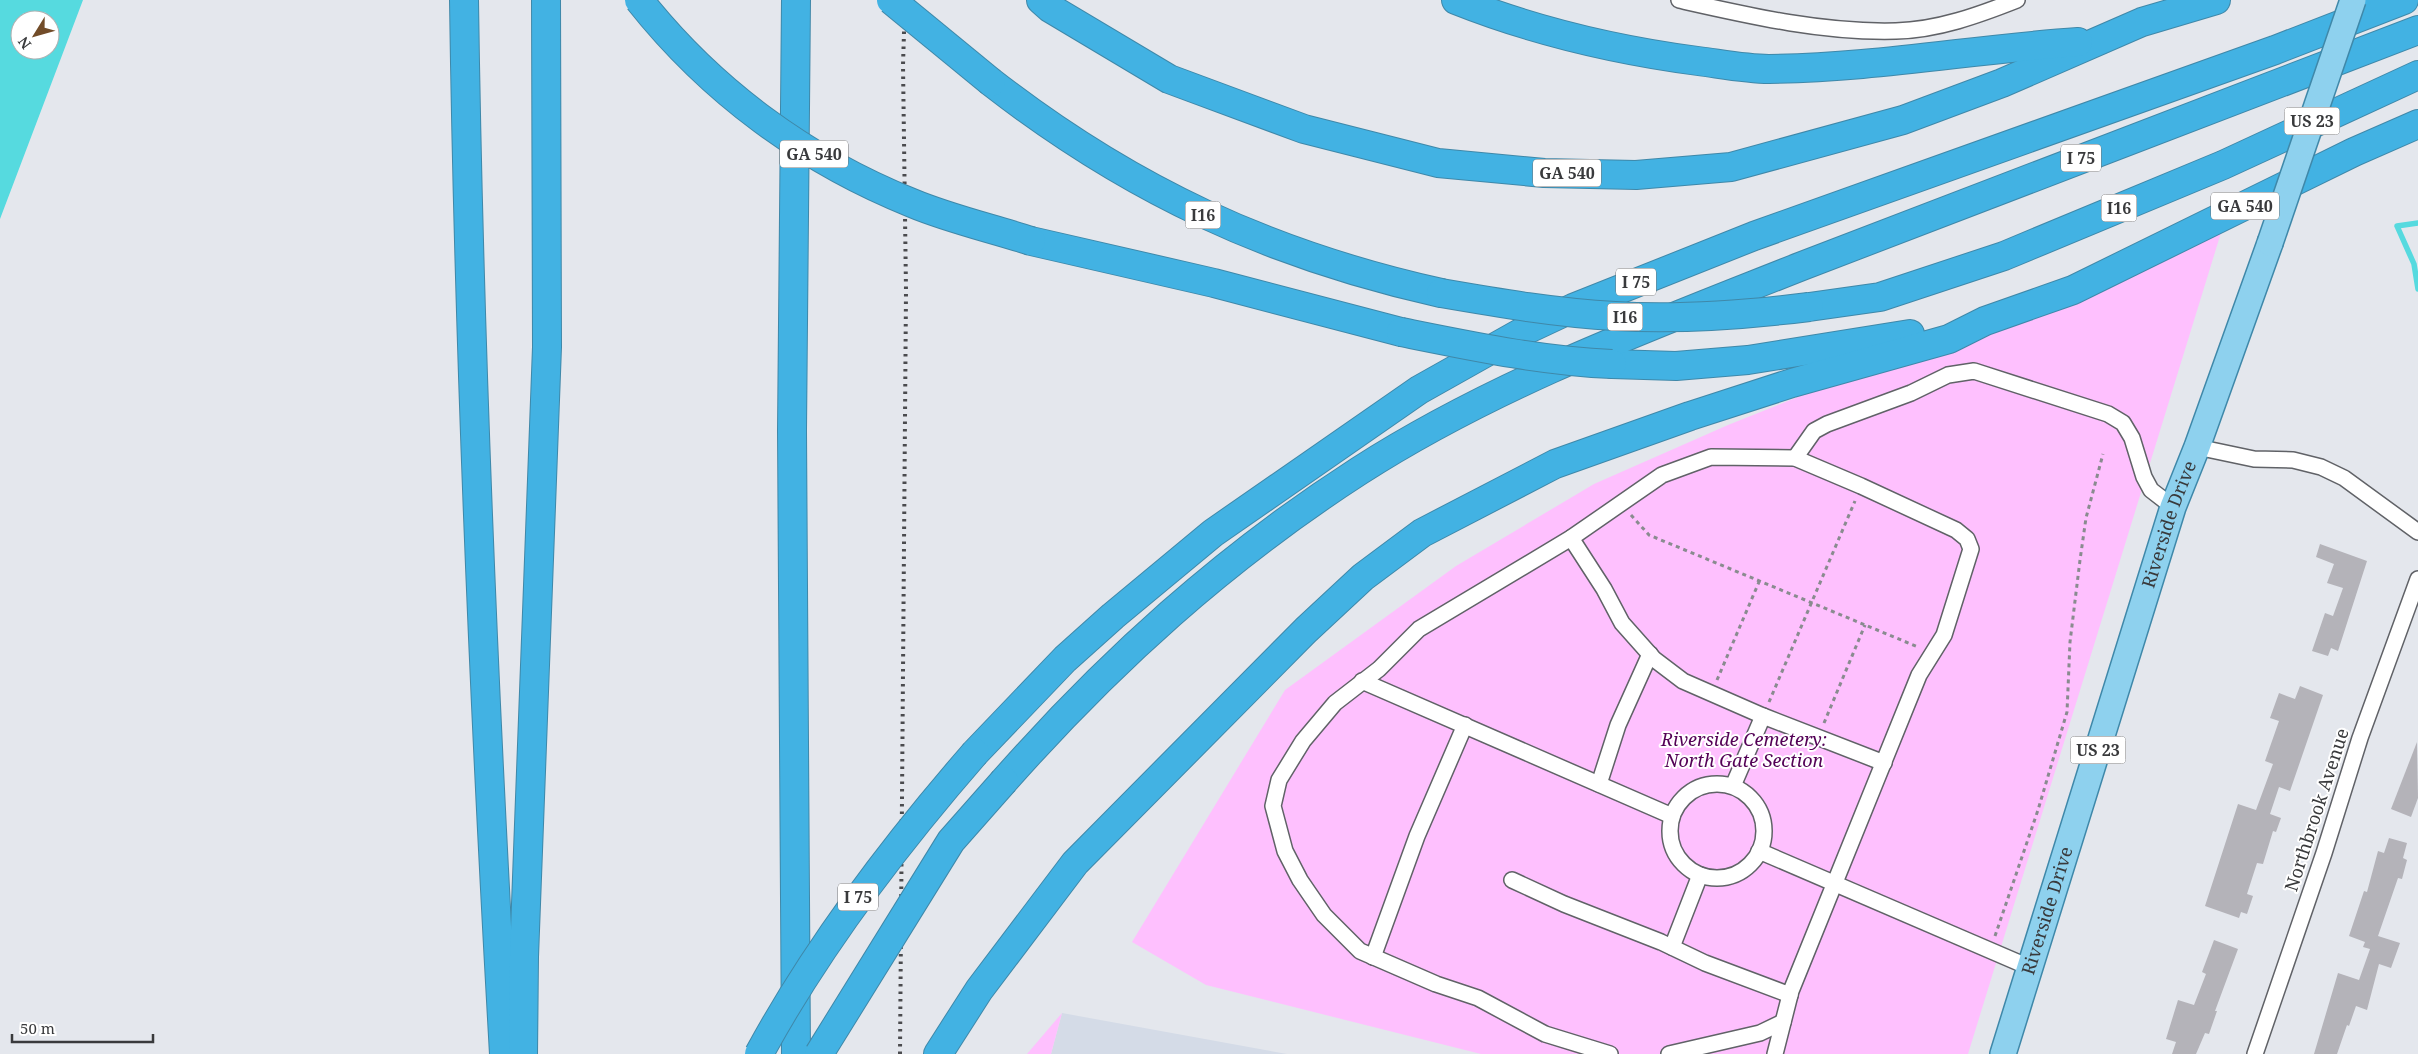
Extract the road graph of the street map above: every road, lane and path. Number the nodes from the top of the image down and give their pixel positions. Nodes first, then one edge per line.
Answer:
1 (464, 0) edge
2 (546, 0) edge
3 (639, 0) edge
4 (796, 0) edge
5 (891, 0) edge
6 (1456, 0) edge
7 (1679, 0) edge
8 (2017, 0) edge
9 (2216, 0) edge
10 (2353, 0) edge
11 (2404, 0) edge
12 (1045, 4) edge
13 (2418, 30) edge
14 (2095, 41) junction
15 (2418, 75) edge
16 (2418, 124) edge
17 (1985, 321) junction
18 (2197, 447) junction
19 (2103, 454) dead end
20 (1795, 458) junction
21 (1861, 486) junction
22 (1625, 501) junction
23 (2173, 507) junction
24 (2418, 532) edge
25 (1571, 538) junction
26 (2418, 579) edge
27 (1758, 582) junction
28 (1812, 604) junction
29 (1865, 626) junction
30 (1932, 653) junction
31 (1650, 654) junction
32 (1362, 681) junction
33 (1712, 694) junction
34 (1763, 716) junction
35 (1465, 725) junction
36 (1818, 738) junction
37 (1884, 763) junction
38 (1599, 784) junction
39 (1733, 786) junction
40 (1672, 816) junction
41 (1759, 852) junction
42 (1700, 875) junction
43 (1512, 880) dead end
44 (1834, 884) junction
45 (1672, 948) junction
46 (1990, 951) junction
47 (1373, 957) junction
48 (2031, 968) junction
49 (1790, 995) junction
50 (1783, 1022) junction
51 (504, 1054) edge
52 (523, 1054) edge
53 (759, 1054) edge
54 (796, 1054) edge
55 (819, 1054) edge
56 (938, 1054) edge
57 (1610, 1054) edge
58 (1669, 1054) edge
59 (1775, 1054) edge
60 (2004, 1054) edge
61 (2255, 1054) edge

1 - 51 highway
2 - 52 highway
3 - 17 highway, GA 540, bridge
4 - 54 highway
5 - 15 highway, I16, bridge
6 - 14 highway
7 - 8 street
9 - 14 highway, GA 540
10 - 18 main road, Riverside Drive / US 23, bridge
11 - 53 highway, I 75, bridge
12 - 14 highway, GA 540
13 - 55 highway, I 75, bridge
16 - 17 highway, GA 540
17 - 56 highway
18 - 23 main road, Riverside Drive / US 23
18 - 24 street
19 - 46 path
20 - 21 street
20 - 22 street
20 - 23 street
21 - 28 path
21 - 30 street
22 - 25 street
22 - 27 path
23 - 48 main road, Riverside Drive / US 23
25 - 31 street
25 - 32 street
26 - 61 street, Northbrook Avenue
27 - 28 path
27 - 33 path
28 - 29 path
28 - 34 path
29 - 30 path
29 - 36 path
30 - 37 street
31 - 33 street
31 - 38 street
32 - 35 street
32 - 47 street
33 - 34 street
34 - 36 street
34 - 39 street
35 - 38 street
35 - 47 street
36 - 37 street
37 - 44 street
38 - 40 street
39 - 40 street
39 - 41 street
40 - 42 street
41 - 42 street
41 - 44 street
42 - 45 street
43 - 45 street
44 - 46 street
44 - 49 street
45 - 49 street
46 - 48 street
47 - 57 street
48 - 60 main road, Riverside Drive / US 23
49 - 50 street
50 - 58 street
50 - 59 street

